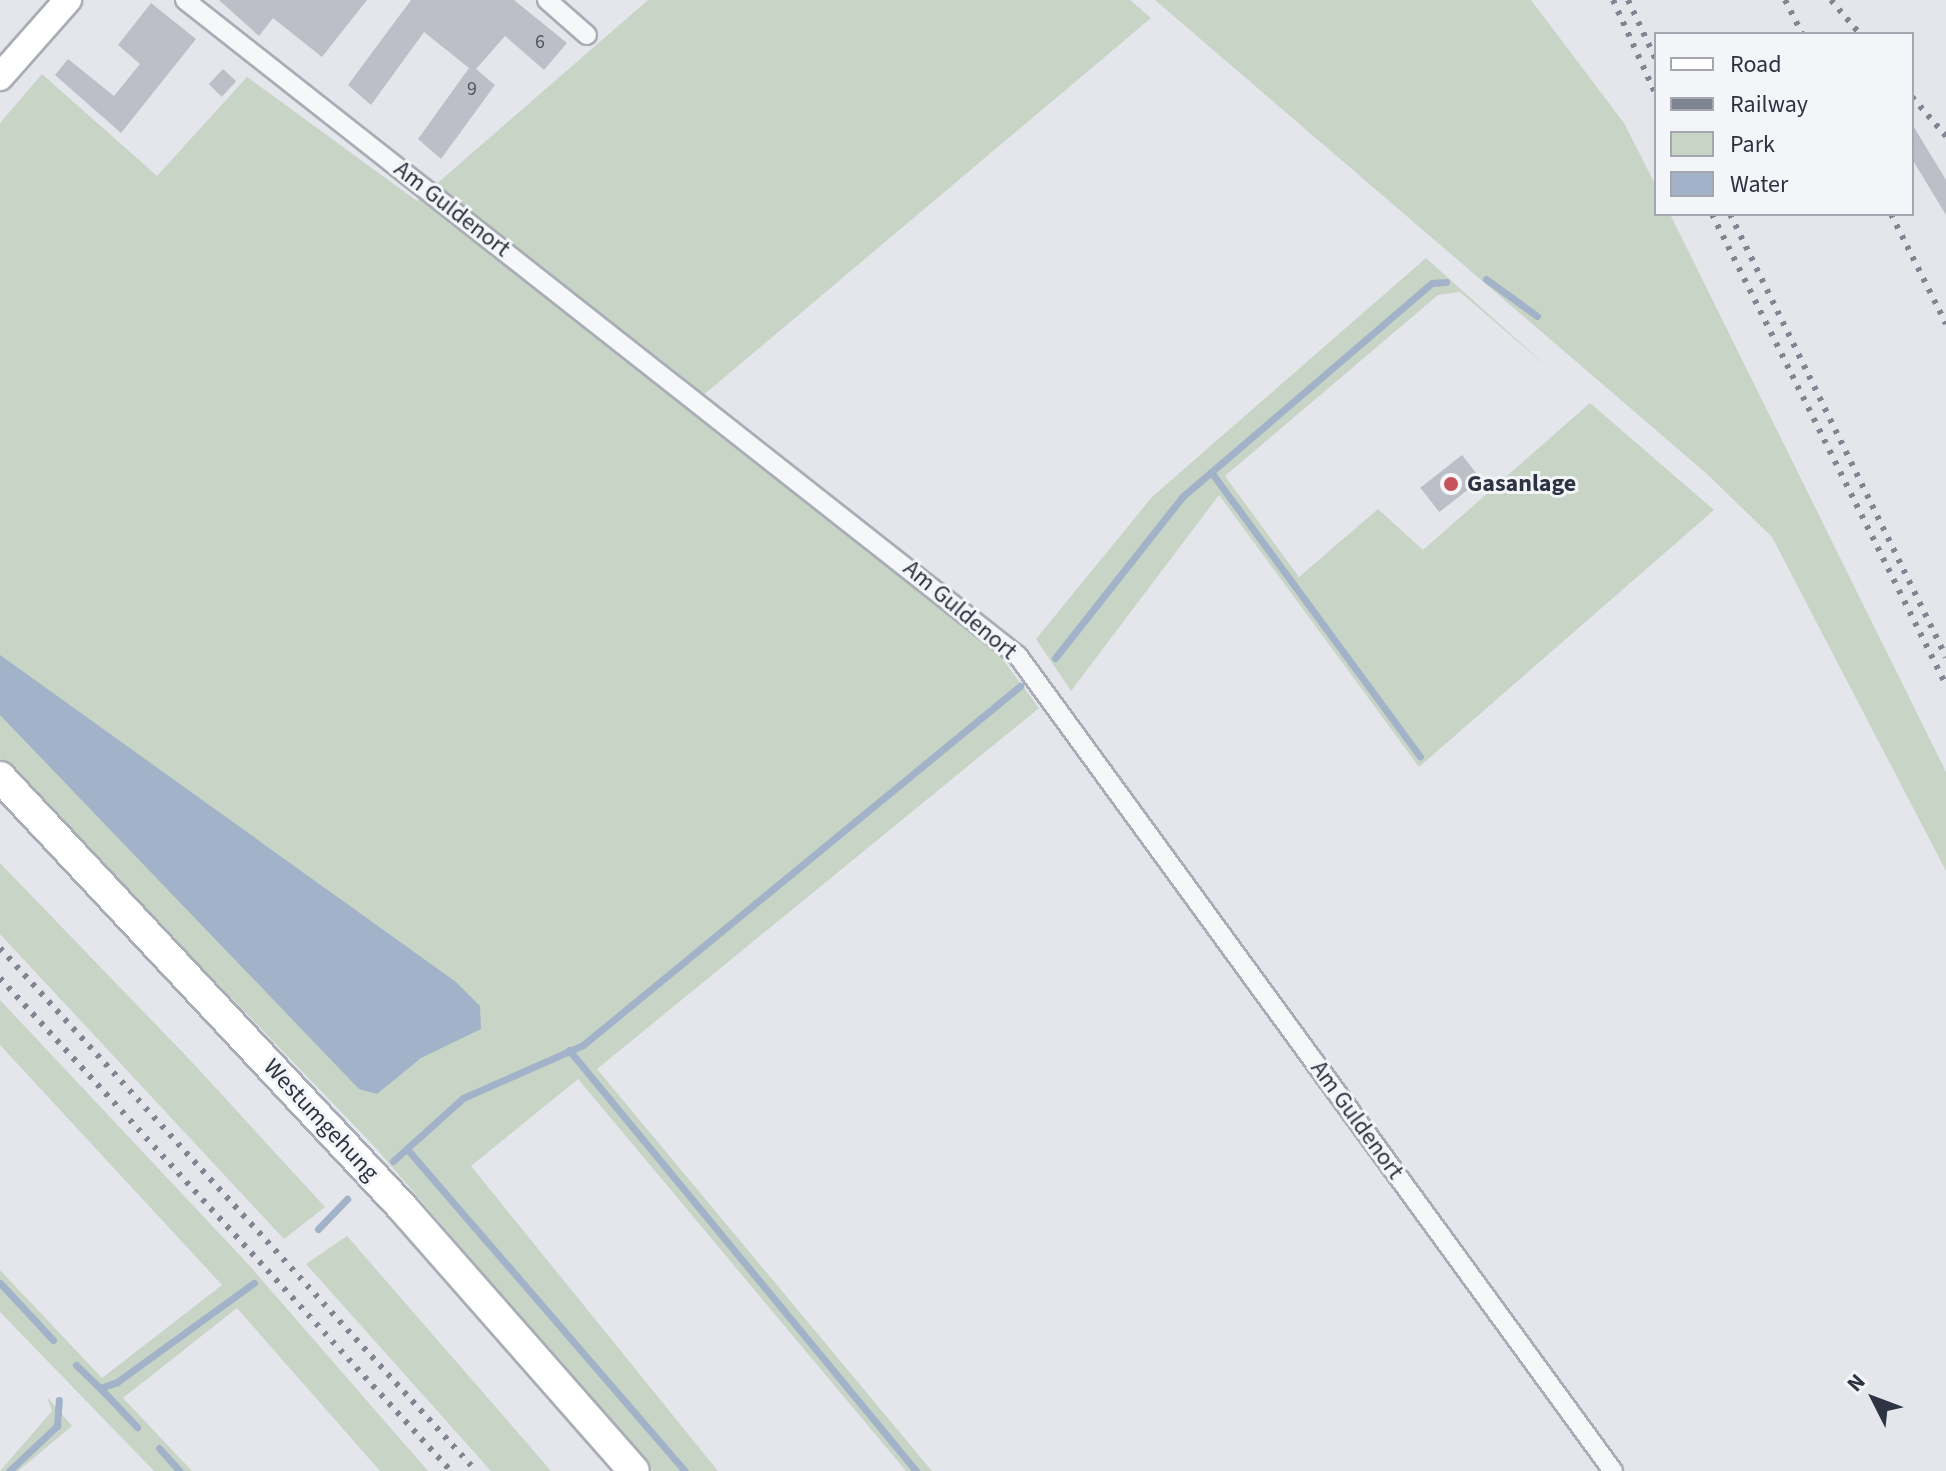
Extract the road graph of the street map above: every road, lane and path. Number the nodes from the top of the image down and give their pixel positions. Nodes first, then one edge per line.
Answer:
1 (68, 0) edge
2 (185, 0) edge
3 (547, 0) edge
4 (587, 35) dead end
5 (0, 77) edge
6 (0, 777) edge
7 (634, 1471) edge
8 (1613, 1471) edge

1 - 5 main road
2 - 8 street, Am Guldenort
3 - 4 street
6 - 7 main road, Westumgehung

